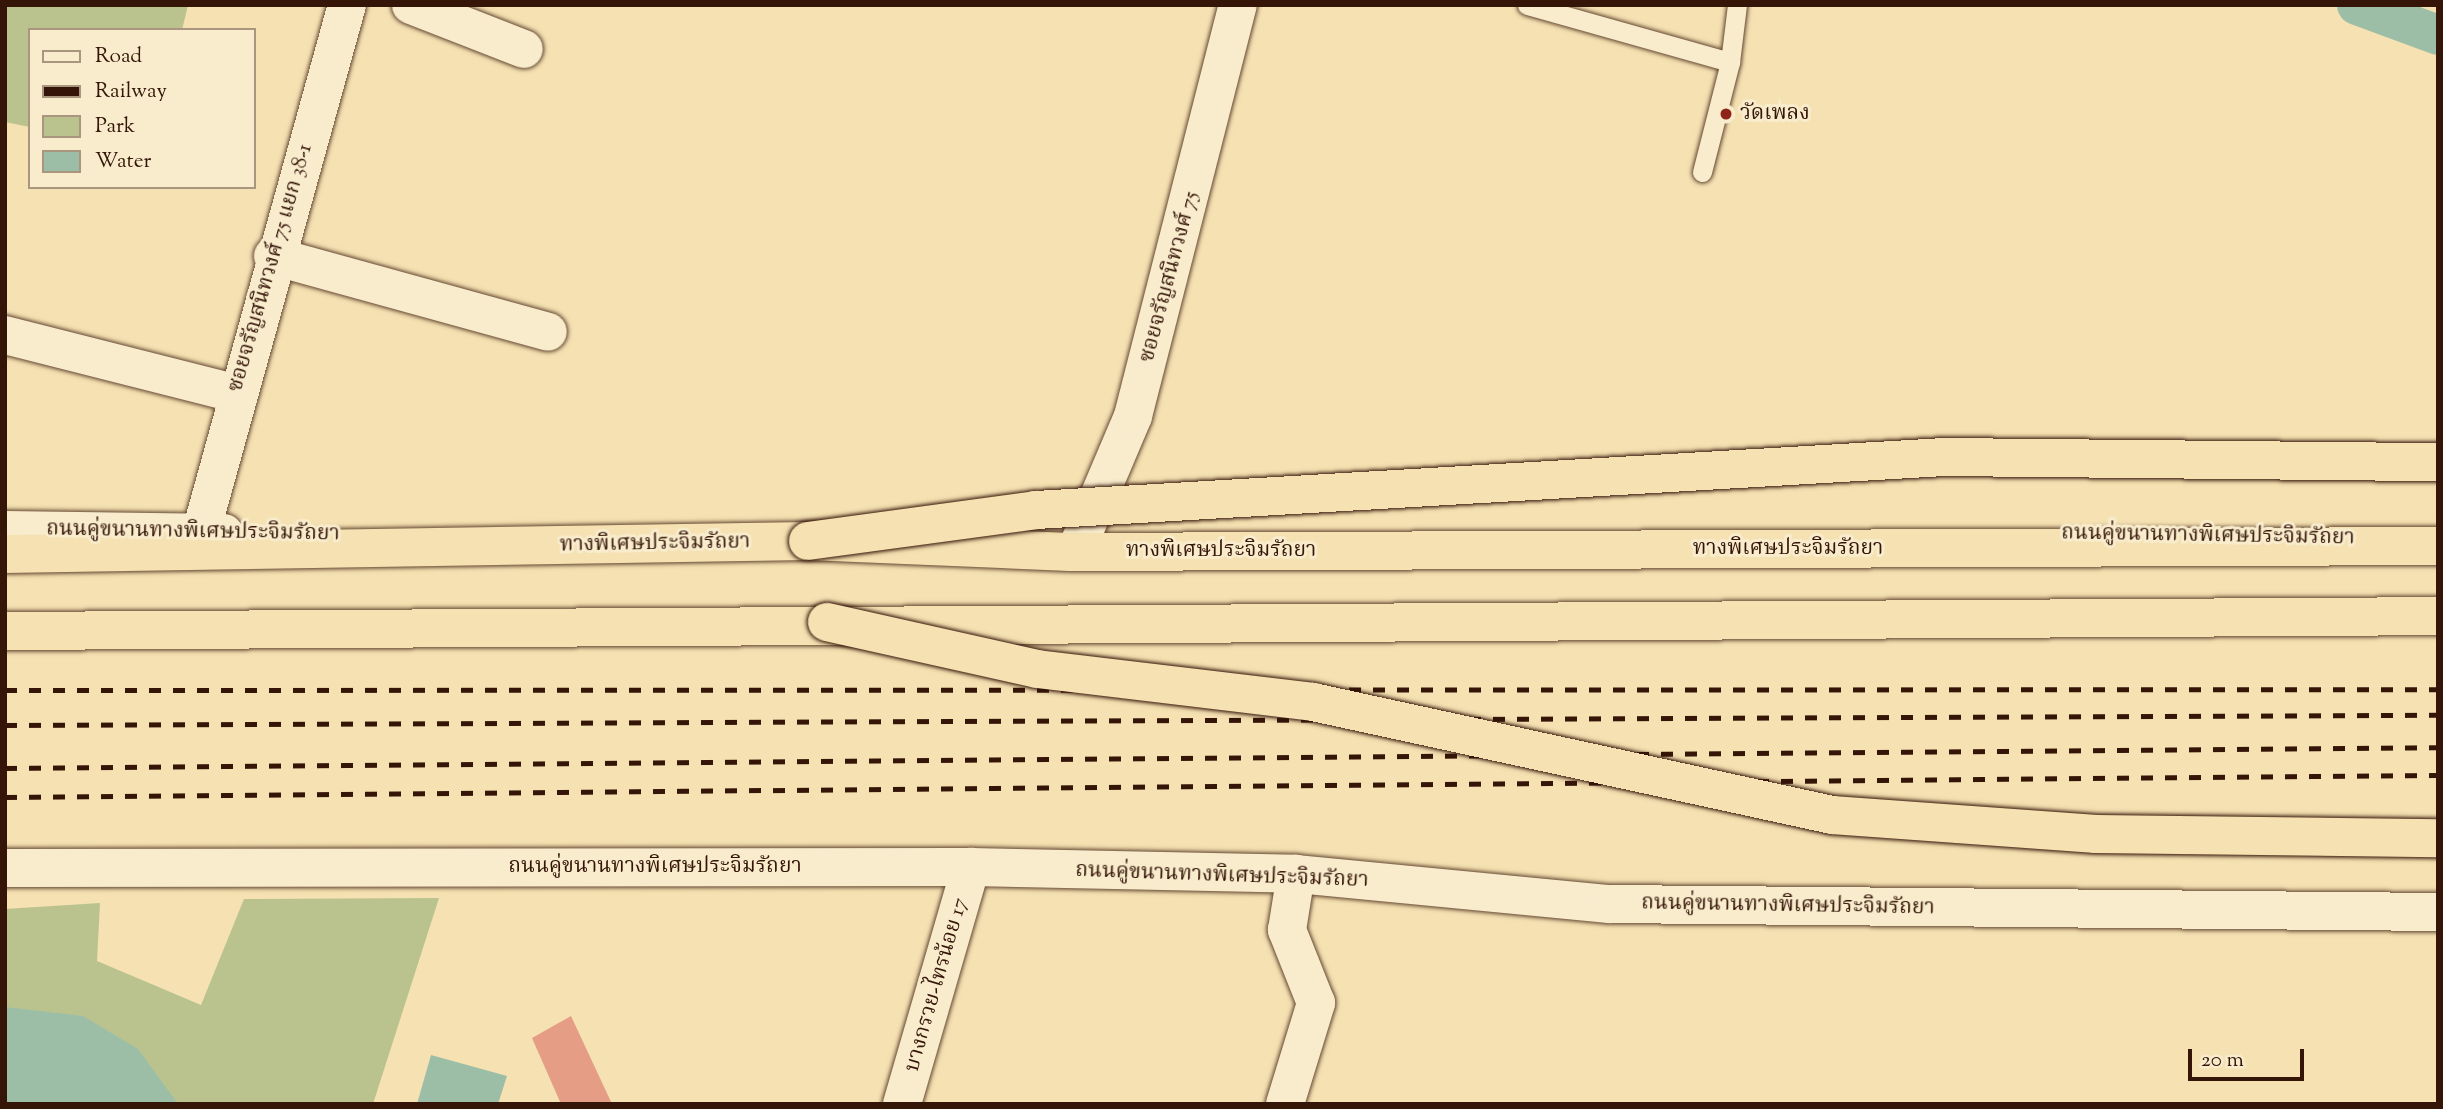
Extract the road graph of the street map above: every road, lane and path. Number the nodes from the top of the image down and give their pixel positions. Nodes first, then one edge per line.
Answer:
1 (347, 5) edge
2 (411, 5) edge
3 (1238, 5) edge
4 (1527, 5) edge
5 (1737, 5) edge
6 (524, 49) dead end
7 (1730, 62) junction
8 (1702, 172) dead end
9 (273, 256) junction
10 (548, 332) dead end
11 (5, 335) edge
12 (234, 393) junction
13 (2438, 462) edge
14 (5, 530) edge
15 (201, 532) junction
16 (2438, 538) edge
17 (808, 541) junction
18 (1080, 541) junction
19 (2438, 547) edge
20 (5, 554) edge
21 (2438, 616) edge
22 (827, 622) junction
23 (5, 631) edge
24 (2438, 838) edge
25 (971, 867) junction
26 (5, 868) edge
27 (1296, 874) junction
28 (2438, 912) edge
29 (902, 1104) edge
30 (1285, 1104) edge

1 - 9 main road, ซอยจรัญสนิทวงศ์ 75 แยก 38-1
2 - 6 main road
3 - 18 main road, ซอยจรัญสนิทวงศ์ 75
4 - 7 lane
5 - 7 lane
7 - 8 lane
9 - 10 main road
9 - 12 main road, ซอยจรัญสนิทวงศ์ 75 แยก 38-1
11 - 12 main road
12 - 15 main road, ซอยจรัญสนิทวงศ์ 75 แยก 38-1
13 - 17 highway, bridge
14 - 15 main road, ถนนคู่ขนานทางพิเศษประจิมรัถยา
15 - 18 main road, ถนนคู่ขนานทางพิเศษประจิมรัถยา
16 - 18 main road, ถนนคู่ขนานทางพิเศษประจิมรัถยา
17 - 19 highway, ทางพิเศษประจิมรัถยา, bridge
17 - 20 highway, ทางพิเศษประจิมรัถยา
21 - 22 highway, bridge
22 - 23 highway
22 - 24 highway, bridge
25 - 26 main road, ถนนคู่ขนานทางพิเศษประจิมรัถยา
25 - 27 main road, ถนนคู่ขนานทางพิเศษประจิมรัถยา
25 - 29 main road, บางกรวย-ไทรน้อย 17
27 - 28 main road, ถนนคู่ขนานทางพิเศษประจิมรัถยา
27 - 30 main road

